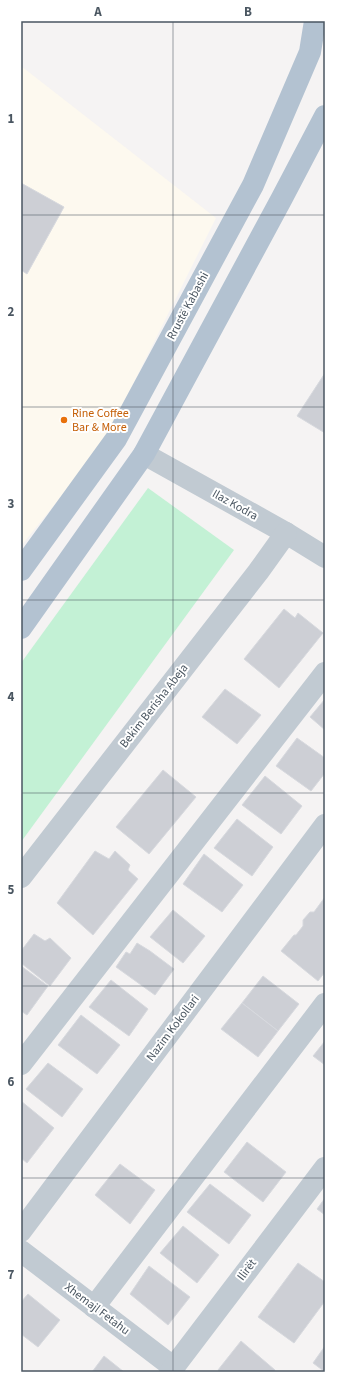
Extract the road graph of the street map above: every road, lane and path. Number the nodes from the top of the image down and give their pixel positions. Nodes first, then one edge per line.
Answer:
1 (315, 21) edge
2 (325, 116) edge
3 (144, 454) junction
4 (286, 533) junction
5 (325, 558) edge
6 (21, 570) edge
7 (21, 628) edge
8 (325, 673) edge
9 (325, 825) edge
10 (21, 877) edge
11 (325, 1004) edge
12 (21, 1064) edge
13 (325, 1168) edge
14 (21, 1231) edge
15 (21, 1251) edge
16 (94, 1307) junction
17 (172, 1370) edge

1 - 6 main road, Rrustë Kabashi
2 - 3 main road
3 - 4 street, Ilaz Kodra
3 - 7 main road
4 - 5 street, Ilaz Kodra
4 - 10 street, Bekim Berisha Abeja
8 - 12 street
9 - 14 street, Nazim Kokollari
11 - 16 street
13 - 17 street, Ilirët
15 - 16 street, Xhemajl Fetahu
16 - 17 street, Xhemajl Fetahu

